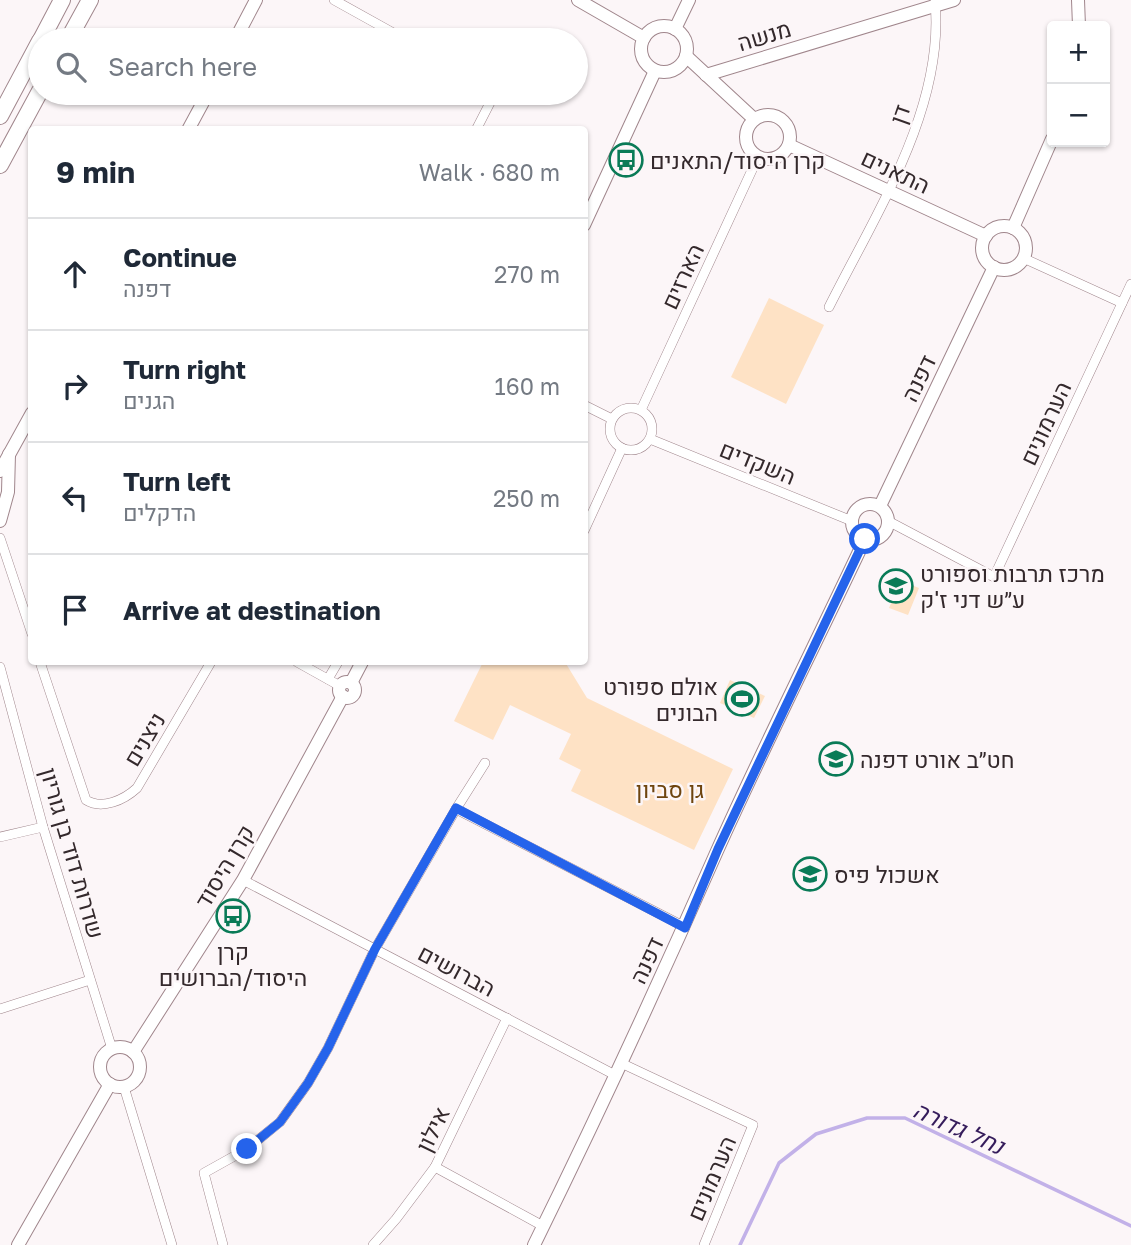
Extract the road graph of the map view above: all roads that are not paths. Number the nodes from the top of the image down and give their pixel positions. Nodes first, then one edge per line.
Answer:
1 (62, 0) edge
2 (90, 0) edge
3 (256, 0) edge
4 (334, 0) edge
5 (578, 0) edge
6 (689, 0) edge
7 (954, 0) edge
8 (1078, 0) edge
9 (935, 3) edge
10 (1079, 21) edge
11 (47, 28) edge
12 (75, 28) edge
13 (241, 28) edge
14 (384, 28) edge
15 (675, 29) junction
16 (644, 37) junction
17 (686, 56) junction
18 (28, 64) edge
19 (655, 71) junction
20 (706, 75) junction
21 (32, 105) edge
22 (202, 105) edge
23 (489, 105) edge
24 (0, 116) edge
25 (754, 119) junction
26 (190, 126) edge
27 (478, 126) edge
28 (789, 145) junction
29 (1048, 147) edge
30 (758, 158) junction
31 (0, 165) edge
32 (887, 191) junction
33 (588, 216) edge
34 (1013, 228) junction
35 (986, 236) junction
36 (1023, 258) junction
37 (994, 267) junction
38 (1131, 284) edge
39 (1122, 303) junction
40 (829, 307) dead end
41 (588, 407) edge
42 (641, 410) junction
43 (612, 419) junction
44 (28, 420) edge
45 (650, 439) junction
46 (622, 448) junction
47 (9, 454) junction
48 (0, 471) edge
49 (880, 506) junction
50 (0, 521) edge
51 (852, 521) junction
52 (888, 521) junction
53 (588, 522) edge
54 (0, 538) edge
55 (865, 539) junction
56 (28, 622) edge
57 (41, 665) edge
58 (209, 665) edge
59 (302, 665) edge
60 (338, 665) edge
61 (359, 665) edge
62 (0, 667) edge
63 (341, 686) junction
64 (485, 763) dead end
65 (86, 800) joint
66 (456, 808) junction
67 (43, 827) junction
68 (0, 837) edge
69 (243, 880) junction
70 (685, 928) junction
71 (375, 949) junction
72 (90, 980) junction
73 (0, 1009) edge
74 (507, 1018) junction
75 (111, 1049) junction
76 (133, 1052) junction
77 (621, 1063) junction
78 (615, 1075) junction
79 (110, 1084) junction
80 (124, 1087) junction
81 (435, 1167) junction
82 (543, 1226) junction
83 (18, 1245) edge
84 (172, 1245) edge
85 (223, 1245) edge
86 (373, 1245) edge
87 (534, 1245) edge
88 (704, 1245) edge

1 - 11 highway
2 - 12 highway
3 - 13 street
4 - 14 street
5 - 16 street
6 - 15 street
7 - 9 street, מנשה
8 - 10 street
9 - 20 street, מנשה
9 - 32 street, דן
15 - 16 street
15 - 17 street
16 - 19 street
17 - 19 street
17 - 20 street
18 - 24 highway
19 - 33 street
20 - 25 street
21 - 31 highway
22 - 26 street
23 - 27 street
25 - 28 street
25 - 30 street
28 - 30 street
28 - 32 street, התאנים
29 - 34 street
30 - 42 street, הארזים
32 - 35 street, התאנים
32 - 40 street, דן
34 - 35 street
34 - 36 street
35 - 37 street
36 - 37 street
36 - 39 street
37 - 49 street, דפנה
38 - 39 street, הערמונים
39 - 52 street, הערמונים
41 - 43 street
42 - 43 street
42 - 45 street
43 - 46 street
44 - 47 street
45 - 46 street
45 - 51 street, השקדים
46 - 53 street
47 - 48 street
47 - 50 street
49 - 51 street
49 - 52 street
51 - 55 street
52 - 55 street
54 - 56 street
55 - 70 street, דפנה
57 - 65 street, שדרות דוד בן גוריון
58 - 65 street, ניצנים
59 - 63 street
60 - 63 street
61 - 63 street, קרן היסוד
62 - 67 street, שדרות דוד בן גוריון
63 - 69 street, קרן היסוד
64 - 66 street
66 - 70 street
66 - 71 street
67 - 68 street
67 - 72 street, שדרות דוד בן גוריון
69 - 71 street, הברושים
69 - 76 street, קרן היסוד
70 - 77 street, דפנה
71 - 74 street, הברושים
71 - 85 street
72 - 73 street
72 - 75 street, שדרות דוד בן גוריון
74 - 78 street, הברושים
74 - 81 street, אילון
75 - 76 street
75 - 79 street
76 - 80 street
77 - 78 street, דפנה
77 - 88 street, הערמונים
78 - 82 street, דפנה
79 - 80 street
79 - 83 street
80 - 84 street
81 - 82 street
81 - 86 street, אילון
82 - 87 street, דפנה

